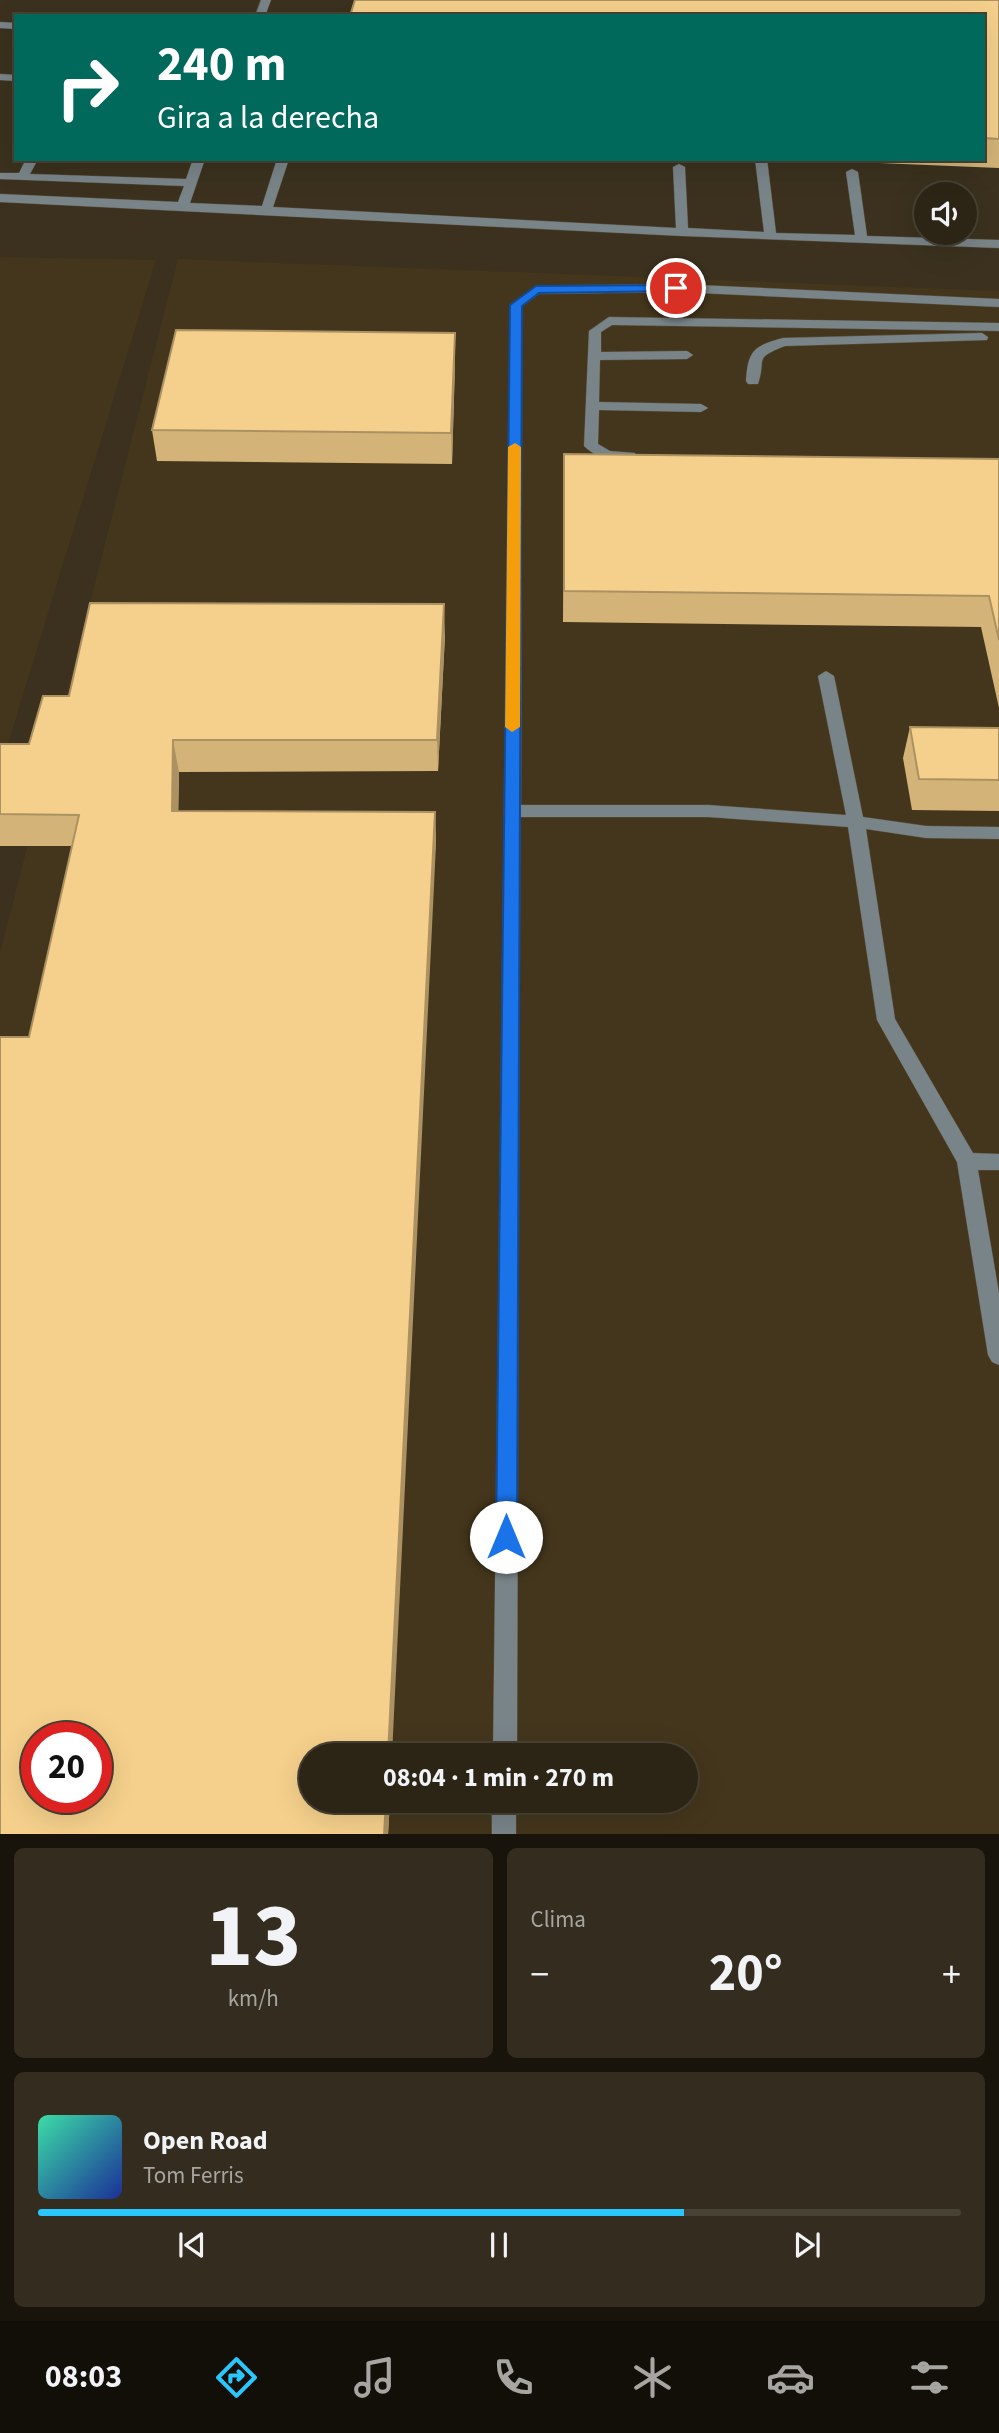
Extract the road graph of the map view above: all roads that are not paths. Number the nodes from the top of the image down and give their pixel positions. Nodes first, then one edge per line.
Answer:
1 (31, 161) edge
2 (198, 161) edge
3 (282, 161) edge
4 (761, 161) edge
5 (679, 167) dead end
6 (852, 172) dead end
7 (0, 176) edge
8 (23, 177) junction
9 (189, 183) junction
10 (0, 198) edge
11 (183, 206) junction
12 (266, 211) junction
13 (682, 232) junction
14 (770, 236) junction
15 (862, 239) junction
16 (999, 244) edge
17 (999, 303) edge
18 (999, 327) edge
19 (999, 335) edge
20 (687, 355) dead end
21 (594, 356) junction
22 (753, 381) dead end
23 (593, 406) junction
24 (701, 408) dead end
25 (647, 456) edge
26 (826, 676) dead end
27 (512, 811) junction
28 (856, 822) junction
29 (999, 833) edge
30 (967, 1161) junction
31 (999, 1162) edge
32 (999, 1354) edge
33 (505, 1743) edge
34 (504, 1813) edge
35 (504, 1834) edge

1 - 8 lane
2 - 9 lane
3 - 12 lane
4 - 14 lane
5 - 13 lane
6 - 15 lane
7 - 8 lane
8 - 9 lane
9 - 11 lane
10 - 11 lane
11 - 12 lane
12 - 13 lane
13 - 14 lane
14 - 15 lane
15 - 16 lane
17 - 27 lane
18 - 21 lane
19 - 22 lane
20 - 21 lane
21 - 23 lane
23 - 24 lane
23 - 25 lane
26 - 28 lane
27 - 28 lane
27 - 33 lane
28 - 29 lane
28 - 30 lane
30 - 31 lane
30 - 32 lane
34 - 35 lane

